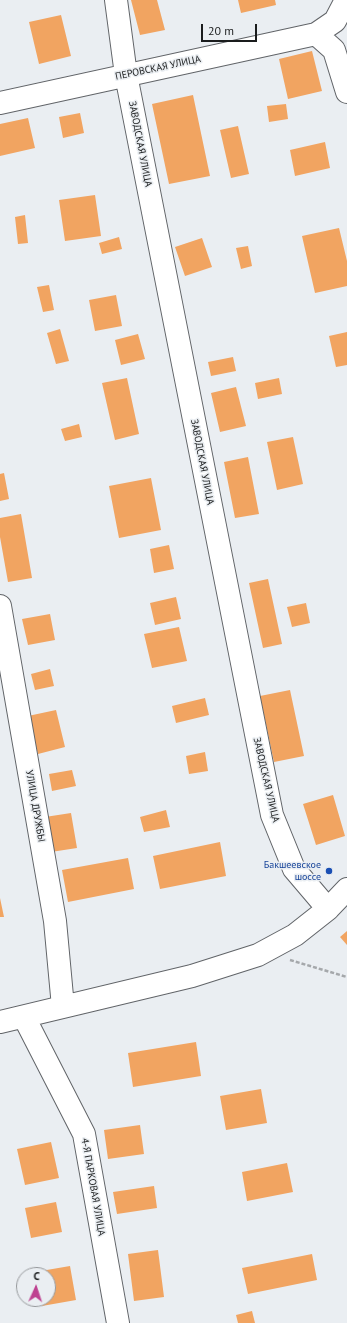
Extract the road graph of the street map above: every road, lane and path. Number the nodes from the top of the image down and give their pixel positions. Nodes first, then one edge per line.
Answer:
1 (116, 0) edge
2 (346, 0) edge
3 (316, 34) junction
4 (126, 75) junction
5 (347, 92) edge
6 (0, 103) edge
7 (0, 606) edge
8 (347, 889) edge
9 (328, 909) junction
10 (258, 955) junction
11 (347, 977) edge
12 (63, 1007) junction
13 (24, 1017) junction
14 (0, 1022) edge
15 (118, 1323) edge

1 - 4 street, ЗАВОДСКАЯ УЛИЦА
2 - 3 street
3 - 4 street, ПЕРОВСКАЯ УЛИЦА
3 - 5 street
4 - 6 street, ПЕРОВСКАЯ УЛИЦА
4 - 9 street, ЗАВОДСКАЯ УЛИЦА
7 - 12 street, УЛИЦА ДРУЖБЫ
8 - 9 street
9 - 10 street
10 - 11 path
10 - 12 street
12 - 13 street
13 - 14 street
13 - 15 street, 4-Я ПАРКОВАЯ УЛИЦА

